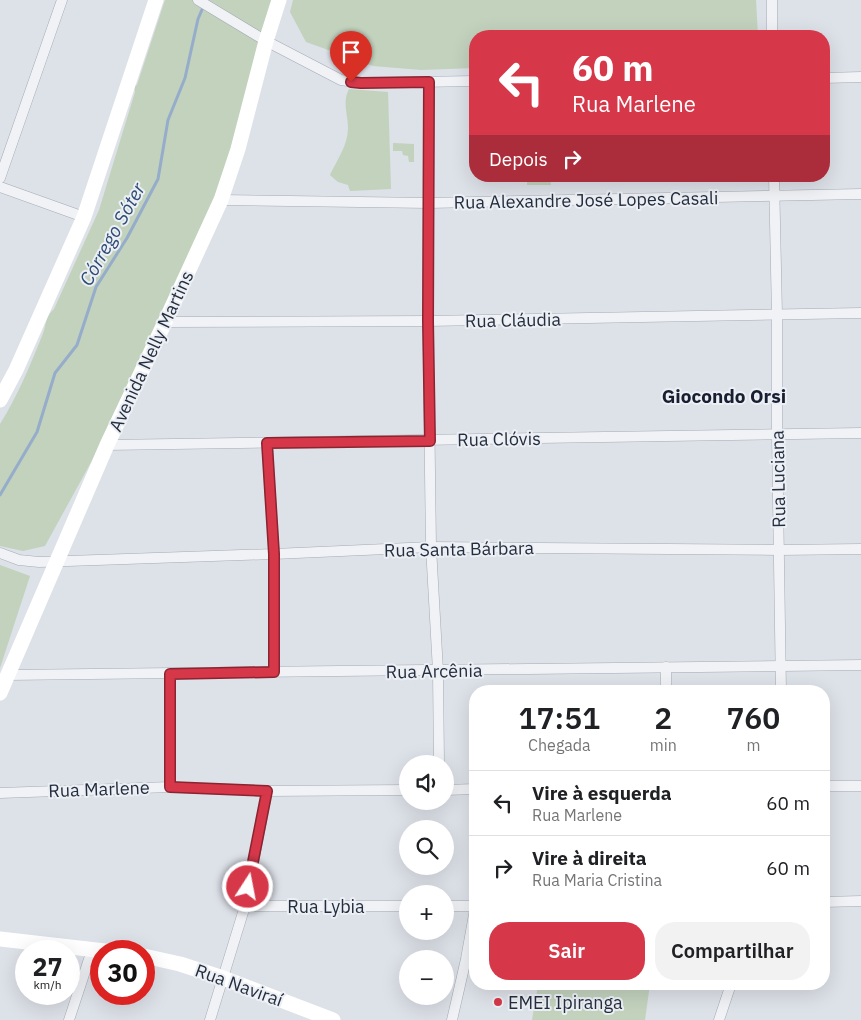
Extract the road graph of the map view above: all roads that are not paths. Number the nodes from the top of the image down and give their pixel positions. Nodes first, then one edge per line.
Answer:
1 (62, 0) edge
2 (156, 0) edge
3 (198, 0) edge
4 (279, 0) edge
5 (772, 0) edge
6 (772, 30) edge
7 (266, 41) junction
8 (861, 77) edge
9 (830, 78) edge
10 (469, 81) edge
11 (429, 82) junction
12 (0, 178) edge
13 (774, 182) edge
14 (0, 187) edge
15 (861, 194) edge
16 (774, 196) junction
17 (221, 200) junction
18 (429, 203) junction
19 (84, 217) junction
20 (861, 313) edge
21 (777, 315) junction
22 (428, 321) junction
23 (165, 322) junction
24 (0, 400) edge
25 (777, 433) junction
26 (861, 433) edge
27 (430, 441) junction
28 (267, 443) junction
29 (107, 445) junction
30 (431, 547) junction
31 (861, 549) edge
32 (780, 550) junction
33 (0, 553) edge
34 (274, 554) junction
35 (57, 562) junction
36 (861, 665) edge
37 (780, 666) junction
38 (666, 667) junction
39 (438, 671) junction
40 (274, 672) junction
41 (170, 674) junction
42 (8, 675) junction
43 (666, 685) edge
44 (781, 685) edge
45 (0, 693) edge
46 (439, 755) edge
47 (830, 786) edge
48 (861, 786) edge
49 (170, 787) junction
50 (469, 789) edge
51 (399, 790) edge
52 (454, 790) edge
53 (267, 791) junction
54 (0, 793) edge
55 (861, 901) edge
56 (830, 902) edge
57 (245, 906) junction
58 (399, 906) edge
59 (454, 907) edge
60 (469, 908) edge
61 (0, 939) edge
62 (469, 942) edge
63 (90, 950) edge
64 (155, 958) edge
65 (90, 971) edge
66 (224, 978) junction
67 (728, 990) edge
68 (68, 1020) edge
69 (210, 1020) edge
70 (330, 1020) edge
71 (452, 1020) edge
72 (719, 1020) edge

1 - 12 street
2 - 19 main road
3 - 7 street
4 - 7 main road, Avenida Nelly Martins
5 - 6 street
7 - 11 street
7 - 17 main road, Avenida Nelly Martins
8 - 9 street
10 - 11 street
11 - 18 street
13 - 16 street, Rua Luciana
14 - 19 street
15 - 16 street, Rua Alexandre José Lopes Casali
16 - 18 street, Rua Alexandre José Lopes Casali
16 - 21 street, Rua Luciana
17 - 18 street, Rua Alexandre José Lopes Casali
17 - 23 main road, Avenida Nelly Martins
18 - 22 street
19 - 24 main road
20 - 21 street, Rua Cláudia
21 - 22 street, Rua Cláudia
21 - 25 street, Rua Luciana
22 - 23 street, Rua Cláudia
22 - 27 street
23 - 29 main road, Avenida Nelly Martins
25 - 26 street, Rua Clóvis
25 - 27 street, Rua Clóvis
25 - 32 street, Rua Luciana
27 - 28 street, Rua Clóvis
27 - 30 street
28 - 29 street, Rua Clóvis
28 - 34 street
29 - 35 main road, Avenida Nelly Martins
30 - 32 street, Rua Santa Bárbara
30 - 34 street, Rua Santa Bárbara
30 - 39 street
31 - 32 street, Rua Santa Bárbara
32 - 37 street, Rua Luciana
33 - 35 street, Rua Santa Bárbara
34 - 35 street, Rua Santa Bárbara
34 - 40 street
35 - 42 main road, Avenida Nelly Martins
36 - 37 street, Rua Arcênia
37 - 38 street, Rua Arcênia
37 - 44 street, Rua Luciana
38 - 39 street, Rua Arcênia
38 - 43 street
39 - 40 street, Rua Arcênia
39 - 46 street
40 - 41 street, Rua Arcênia
41 - 42 street, Rua Arcênia
41 - 49 street
42 - 45 main road, Avenida Nelly Martins
47 - 48 street
49 - 53 street, Rua Marlene
49 - 54 street, Rua Marlene
50 - 52 street
51 - 53 street, Rua Marlene
53 - 57 street
55 - 56 street
57 - 58 street, Rua Lybia
57 - 66 street
59 - 60 street
61 - 63 main road
62 - 71 street
64 - 66 main road, Rua Naviraí
65 - 68 street
66 - 69 street
66 - 70 main road, Rua Naviraí
67 - 72 street

